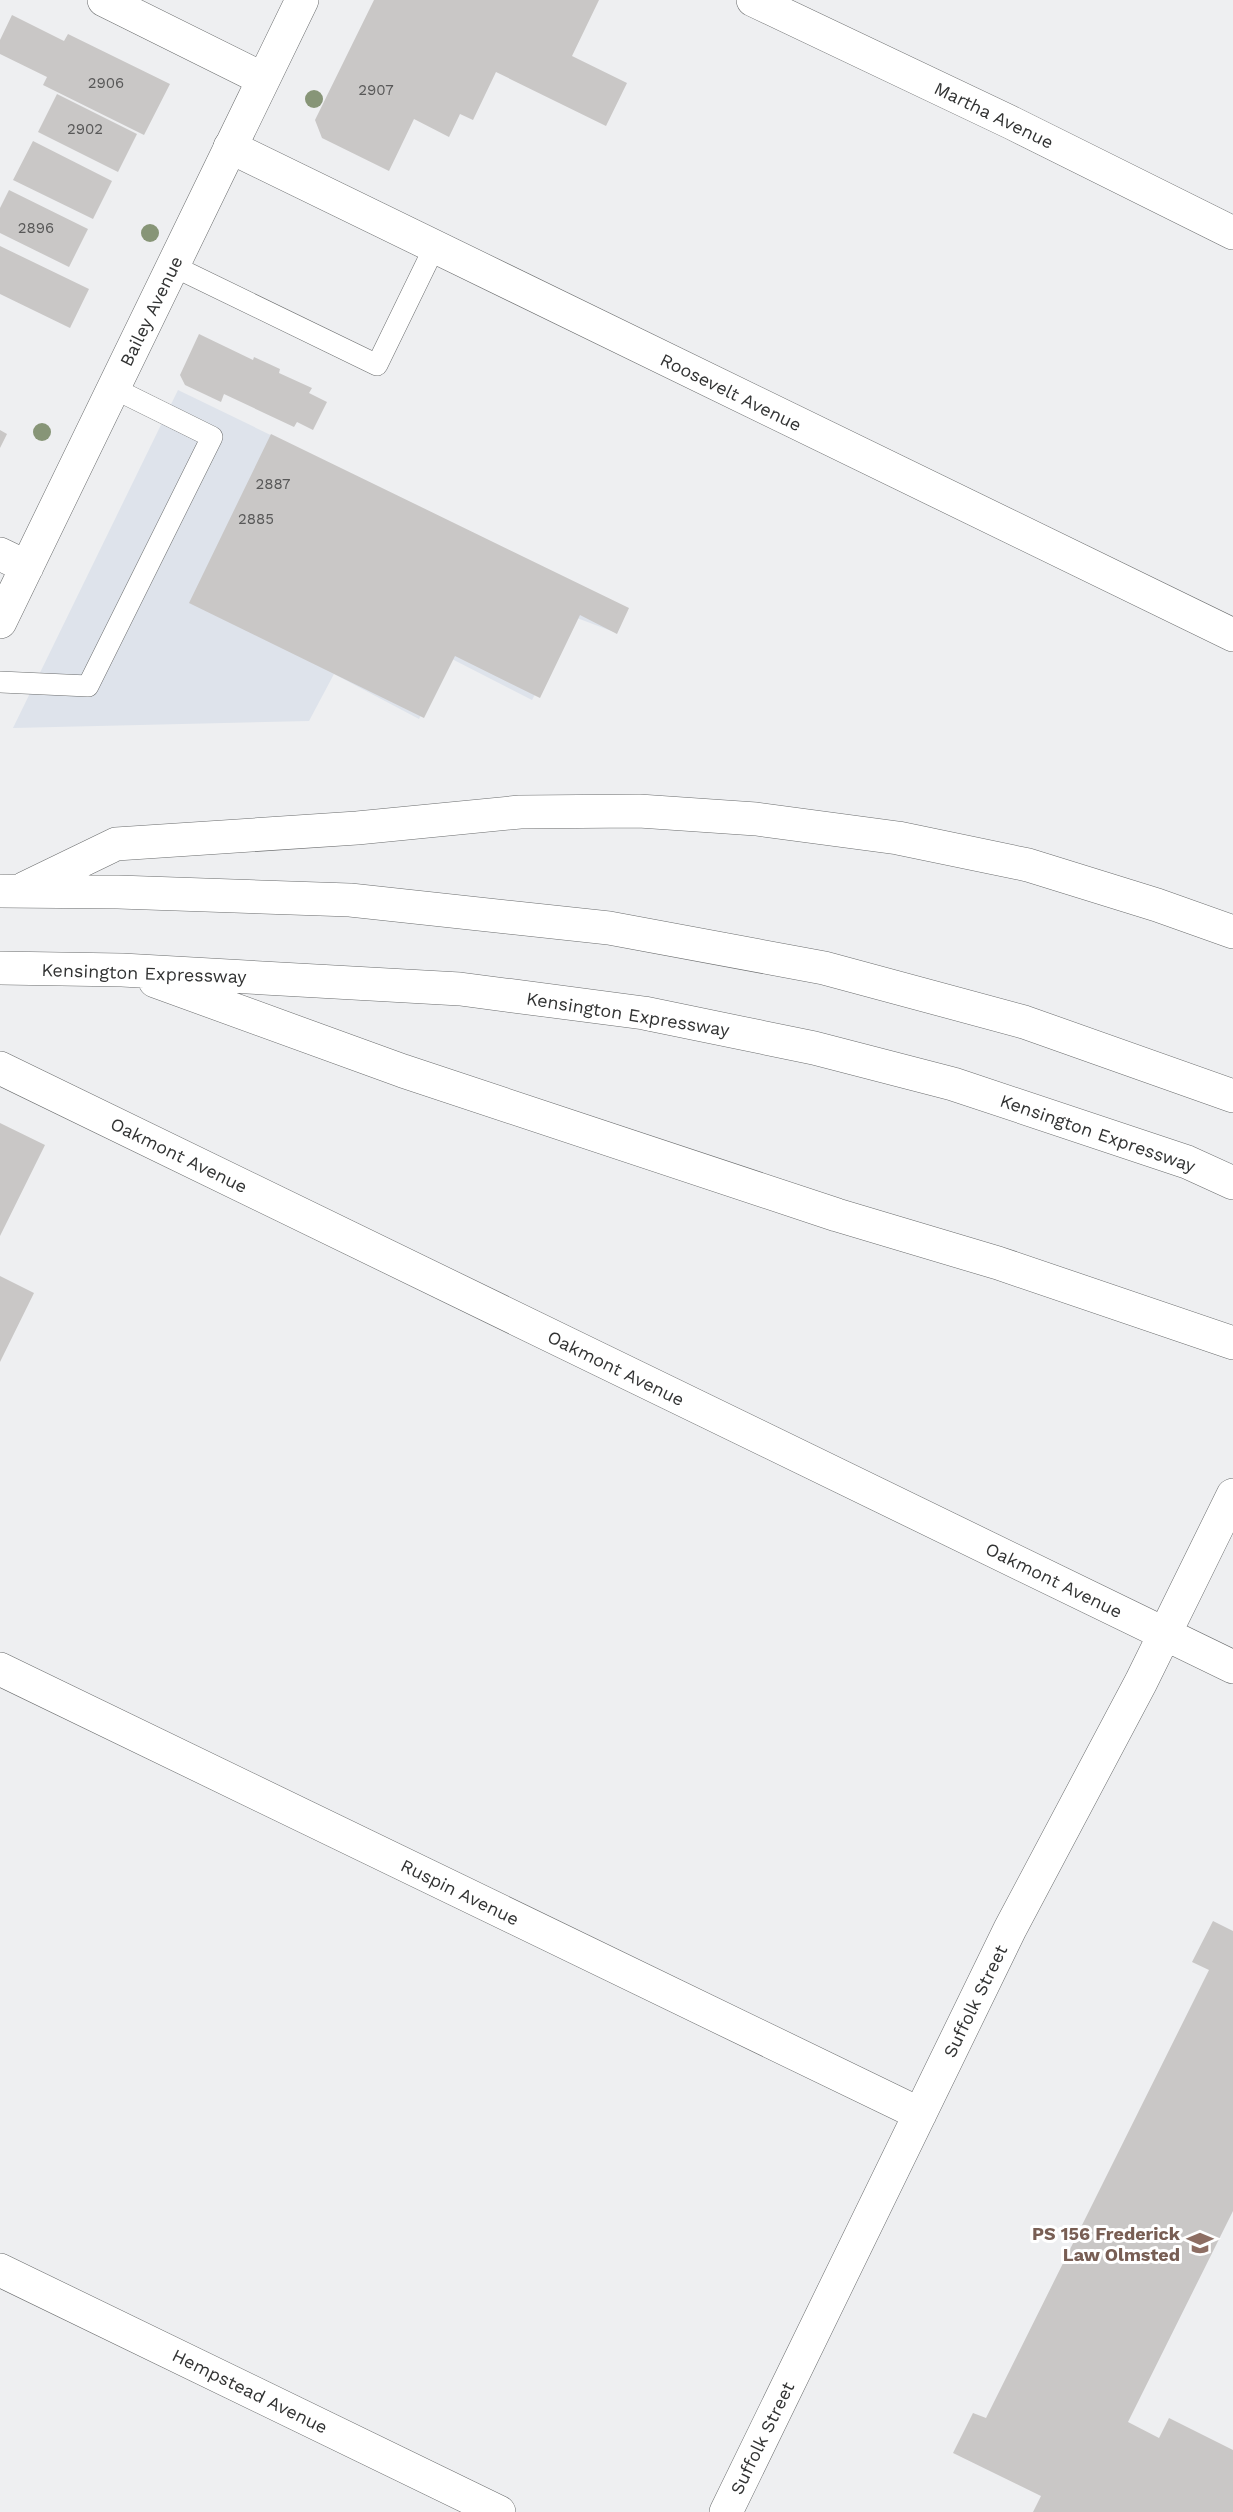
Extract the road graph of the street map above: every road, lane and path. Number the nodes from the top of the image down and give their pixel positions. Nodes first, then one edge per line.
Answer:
1 (104, 0) edge
2 (302, 0) edge
3 (753, 0) edge
4 (263, 79) junction
5 (230, 147) junction
6 (1233, 233) edge
7 (434, 248) junction
8 (173, 267) junction
9 (113, 388) junction
10 (13, 560) edge
11 (0, 622) edge
12 (1233, 635) edge
13 (0, 682) edge
14 (9, 891) edge
15 (1233, 932) edge
16 (0, 968) edge
17 (122, 970) junction
18 (0, 1068) edge
19 (1228, 1094) edge
20 (1233, 1183) edge
21 (1233, 1343) edge
22 (1233, 1495) edge
23 (1166, 1635) junction
24 (1233, 1667) edge
25 (0, 1669) edge
26 (920, 2114) junction
27 (0, 2270) edge
28 (499, 2512) edge
29 (726, 2512) edge

1 - 4 main road
2 - 4 main road, Bailey Avenue
3 - 6 main road, Martha Avenue
4 - 5 main road, Bailey Avenue
5 - 7 main road, Roosevelt Avenue
5 - 8 main road, Bailey Avenue
7 - 8 lane
7 - 12 main road, Roosevelt Avenue
8 - 9 main road, Bailey Avenue
9 - 10 main road, Bailey Avenue
9 - 13 lane
10 - 11 main road, Bailey Avenue
14 - 15 main road
14 - 19 main road
16 - 17 main road, Kensington Expressway
17 - 20 main road, Kensington Expressway
17 - 21 main road
18 - 23 main road, Oakmont Avenue
22 - 23 main road, Suffolk Street
23 - 24 main road, Oakmont Avenue
23 - 26 main road, Suffolk Street
25 - 26 main road, Ruspin Avenue
26 - 29 main road, Suffolk Street
27 - 28 main road, Hempstead Avenue

